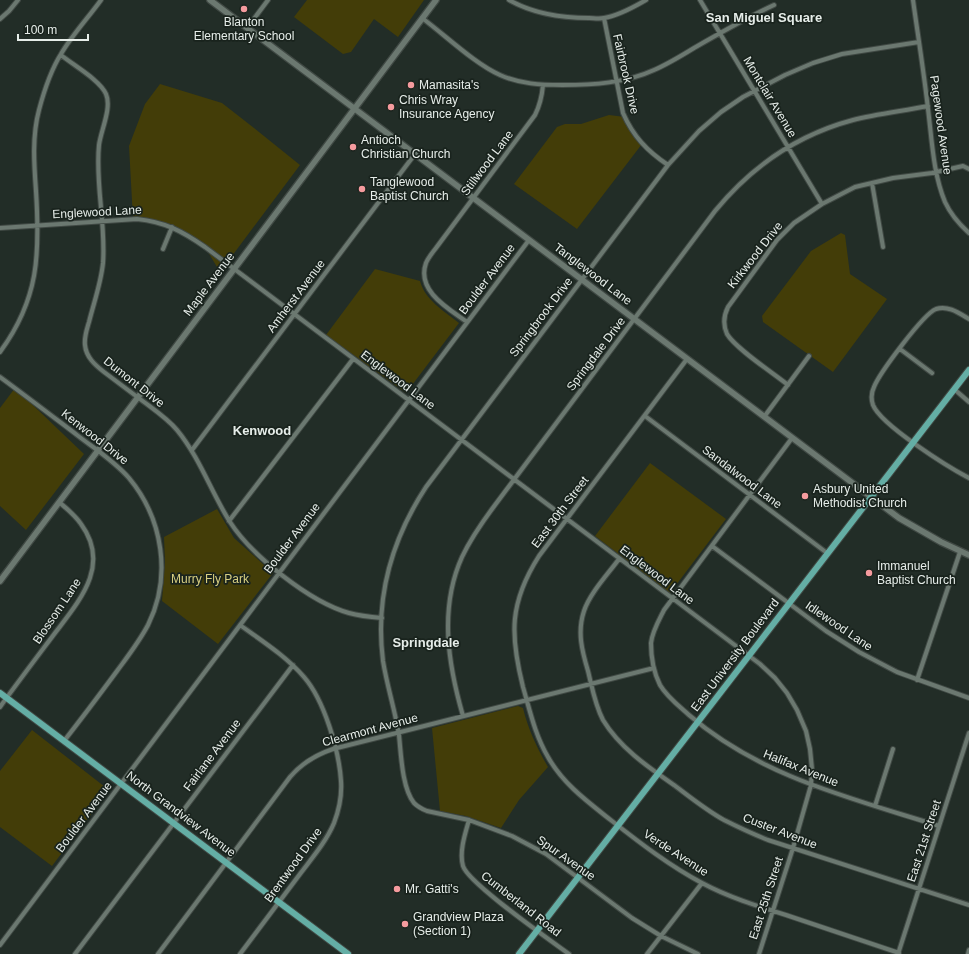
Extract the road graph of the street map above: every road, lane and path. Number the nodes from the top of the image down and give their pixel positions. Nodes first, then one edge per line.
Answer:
1 (18, 0) edge
2 (101, 0) edge
3 (210, 0) edge
4 (268, 0) edge
5 (436, 0) edge
6 (509, 0) edge
7 (646, 0) edge
8 (700, 0) edge
9 (913, 0) edge
10 (774, 5) dead end
11 (422, 18) junction
12 (604, 18) junction
13 (0, 19) edge
14 (247, 28) junction
15 (721, 33) junction
16 (918, 42) junction
17 (61, 55) junction
18 (617, 81) junction
19 (543, 85) junction
20 (755, 91) junction
21 (928, 106) junction
22 (354, 108) junction
23 (788, 147) junction
24 (415, 154) junction
25 (668, 165) junction
26 (969, 169) edge
27 (937, 172) junction
28 (872, 183) junction
29 (473, 198) junction
30 (822, 204) junction
31 (103, 221) junction
32 (38, 225) junction
33 (172, 227) junction
34 (0, 228) edge
35 (969, 233) edge
36 (529, 240) junction
37 (883, 247) dead end
38 (163, 249) dead end
39 (234, 269) junction
40 (582, 280) junction
41 (295, 314) junction
42 (634, 319) junction
43 (969, 319) edge
44 (467, 322) junction
45 (900, 349) junction
46 (0, 352) edge
47 (809, 356) dead end
48 (353, 359) junction
49 (687, 359) junction
50 (969, 370) edge
51 (932, 373) dead end
52 (0, 377) edge
53 (788, 384) junction
54 (954, 389) junction
55 (138, 398) junction
56 (409, 400) junction
57 (969, 402) edge
58 (644, 416) junction
59 (764, 417) junction
60 (792, 438) junction
61 (461, 440) junction
62 (913, 442) junction
63 (192, 450) junction
64 (98, 451) junction
65 (969, 478) edge
66 (514, 480) junction
67 (750, 495) junction
68 (871, 497) junction
69 (59, 502) junction
70 (567, 520) junction
71 (229, 521) junction
72 (712, 546) junction
73 (960, 552) junction
74 (827, 553) junction
75 (969, 555) edge
76 (619, 559) junction
77 (280, 572) junction
78 (0, 581) edge
79 (672, 599) junction
80 (788, 603) junction
81 (382, 618) junction
82 (240, 625) junction
83 (748, 656) junction
84 (293, 665) junction
85 (654, 668) junction
86 (918, 680) junction
87 (592, 684) junction
88 (0, 693) edge
89 (7, 698) junction
90 (969, 698) edge
91 (527, 700) junction
92 (0, 707) edge
93 (797, 710) joint
94 (463, 716) junction
95 (698, 722) junction
96 (398, 732) junction
97 (969, 733) edge
98 (64, 741) junction
99 (335, 748) junction
100 (894, 749) dead end
101 (658, 774) junction
102 (121, 784) junction
103 (811, 785) junction
104 (875, 806) junction
105 (469, 820) junction
106 (174, 823) junction
107 (618, 826) junction
108 (939, 826) junction
109 (793, 848) junction
110 (226, 862) junction
111 (578, 877) junction
112 (702, 883) junction
113 (919, 890) junction
114 (279, 902) junction
115 (969, 905) edge
116 (773, 911) junction
117 (537, 930) junction
118 (661, 936) junction
119 (0, 945) edge
120 (969, 950) edge
121 (898, 953) edge
122 (75, 954) edge
123 (158, 954) edge
124 (240, 954) edge
125 (348, 954) edge
126 (519, 954) edge
127 (569, 954) edge
128 (647, 954) edge
129 (698, 954) edge
130 (759, 954) edge
131 (968, 954) edge

1 - 13 street
2 - 17 street
3 - 14 main road, Tanglewood Lane
4 - 14 street
5 - 11 main road, Maple Avenue
6 - 12 street
7 - 12 street
8 - 15 street, Montclair Avenue
9 - 16 street, Pagewood Avenue
10 - 15 street
11 - 19 street
11 - 22 main road, Maple Avenue
12 - 18 street, Fairbrook Drive
14 - 22 main road, Tanglewood Lane
15 - 18 street
15 - 20 street, Montclair Avenue
16 - 20 street, Springbrook Drive
16 - 21 street, Pagewood Avenue
17 - 31 street, Dumont Drive
17 - 32 street
18 - 19 street
18 - 25 street, Fairbrook Drive
19 - 29 street, Stillwood Lane
20 - 23 street, Montclair Avenue
20 - 25 street, Springbrook Drive
21 - 23 street, Springdale Drive
21 - 27 street, Pagewood Avenue
22 - 24 main road, Tanglewood Lane
22 - 39 main road, Maple Avenue
23 - 30 street, Montclair Avenue
23 - 42 street, Springdale Drive
24 - 29 main road, Tanglewood Lane
24 - 41 street, Amherst Avenue
25 - 40 street, Springbrook Drive
26 - 27 street, Kirkwood Drive
27 - 28 street, Kirkwood Drive
27 - 35 street, Pagewood Avenue
28 - 30 street, Kirkwood Drive
28 - 37 street
29 - 36 main road, Tanglewood Lane
29 - 44 street, Stillwood Lane
30 - 53 street, Kirkwood Drive
31 - 32 street, Englewood Lane
31 - 33 street, Englewood Lane
31 - 55 street, Dumont Drive
32 - 34 street, Englewood Lane
32 - 46 street
33 - 38 street
33 - 39 street, Englewood Lane
36 - 40 main road, Tanglewood Lane
36 - 44 street, Boulder Avenue
39 - 41 street, Englewood Lane
39 - 55 main road, Maple Avenue
40 - 42 main road, Tanglewood Lane
40 - 61 street, Springbrook Drive
41 - 48 street, Englewood Lane
41 - 63 street, Amherst Avenue
42 - 49 main road, Tanglewood Lane
42 - 66 street, Springdale Drive
43 - 45 street
44 - 56 street, Boulder Avenue
45 - 51 street
45 - 62 street
47 - 53 street
48 - 56 street, Englewood Lane
48 - 71 street
49 - 58 street, East 30th Street
49 - 59 main road, Tanglewood Lane
50 - 54 main road, East University Boulevard
52 - 64 street, Kenwood Drive
53 - 59 street
54 - 57 street
54 - 62 main road, East University Boulevard
55 - 63 street, Dumont Drive
55 - 64 main road, Maple Avenue
56 - 61 street, Englewood Lane
56 - 77 street, Boulder Avenue
58 - 67 street, Sandalwood Lane
58 - 70 street, East 30th Street
59 - 60 main road, Tanglewood Lane
60 - 67 street, Halifax Avenue
60 - 68 main road, Tanglewood Lane
61 - 66 street, Englewood Lane
61 - 81 street, Springbrook Drive
62 - 65 street
62 - 68 main road, East University Boulevard
63 - 71 street, Dumont Drive
64 - 69 main road, Maple Avenue
64 - 98 street, Kenwood Drive
66 - 70 street, Englewood Lane
66 - 94 street, Springdale Drive
67 - 72 street, Halifax Avenue
67 - 74 street, Sandalwood Lane
68 - 73 main road, Tanglewood Lane
68 - 74 main road, East University Boulevard
69 - 78 main road, Maple Avenue
69 - 89 street, Blossom Lane
70 - 76 street, Englewood Lane
70 - 91 street, East 30th Street
71 - 77 street, Dumont Drive
72 - 79 street, Halifax Avenue
72 - 80 street, Idlewood Lane
73 - 75 main road, Tanglewood Lane
73 - 86 street
74 - 80 main road, East University Boulevard
76 - 79 street, Englewood Lane
76 - 87 street, Custer Avenue
77 - 81 street, Dumont Drive
77 - 82 street, Boulder Avenue
79 - 83 street, Englewood Lane
79 - 85 street, Halifax Avenue
80 - 83 main road, East University Boulevard
80 - 86 street, Idlewood Lane
81 - 96 street, Springbrook Drive
82 - 84 street, Brentwood Drive
82 - 102 street, Boulder Avenue
83 - 93 street, Englewood Lane
83 - 95 main road, East University Boulevard
84 - 99 street, Brentwood Drive
84 - 106 street, Fairlane Avenue
85 - 87 street, Clearmont Avenue
85 - 95 street, Halifax Avenue
86 - 90 street, Idlewood Lane
87 - 91 street, Clearmont Avenue
87 - 101 street, Custer Avenue
88 - 89 main road, North Grandview Avenue
89 - 92 street, Blossom Lane
89 - 98 main road, North Grandview Avenue
91 - 94 street, Clearmont Avenue
91 - 107 street, Verde Avenue
93 - 103 street, East 25th Street
94 - 96 street, Clearmont Avenue
95 - 101 main road, East University Boulevard
95 - 103 street, Halifax Avenue
96 - 99 street, Clearmont Avenue
96 - 105 street, Spur Avenue
97 - 108 street, East 21st Street
98 - 102 main road, North Grandview Avenue
99 - 110 street, Clearmont Avenue
99 - 114 street, Brentwood Drive
100 - 104 street
101 - 107 main road, East University Boulevard
101 - 109 street, Custer Avenue
102 - 106 main road, North Grandview Avenue
102 - 119 street, Boulder Avenue
103 - 104 street, Halifax Avenue
103 - 109 street, East 25th Street
104 - 108 street, Halifax Avenue
105 - 111 street, Spur Avenue
105 - 117 street, Cumberland Road
106 - 110 main road, North Grandview Avenue
106 - 122 street, Fairlane Avenue
107 - 111 main road, East University Boulevard
107 - 112 street, Verde Avenue
108 - 113 street, East 21st Street
109 - 113 street, Custer Avenue
109 - 116 street, East 25th Street
110 - 114 main road, North Grandview Avenue
110 - 123 street, Clearmont Avenue
111 - 117 main road, East University Boulevard
111 - 118 street, Spur Avenue
112 - 116 street, Verde Avenue
112 - 118 street
113 - 115 street, Custer Avenue
113 - 121 street, East 21st Street
114 - 124 street, Brentwood Drive
114 - 125 main road, North Grandview Avenue
116 - 121 street, Verde Avenue
116 - 130 street, East 25th Street
117 - 126 main road, East University Boulevard
117 - 127 street, Cumberland Road
118 - 128 street
118 - 129 street, Spur Avenue
120 - 131 street

